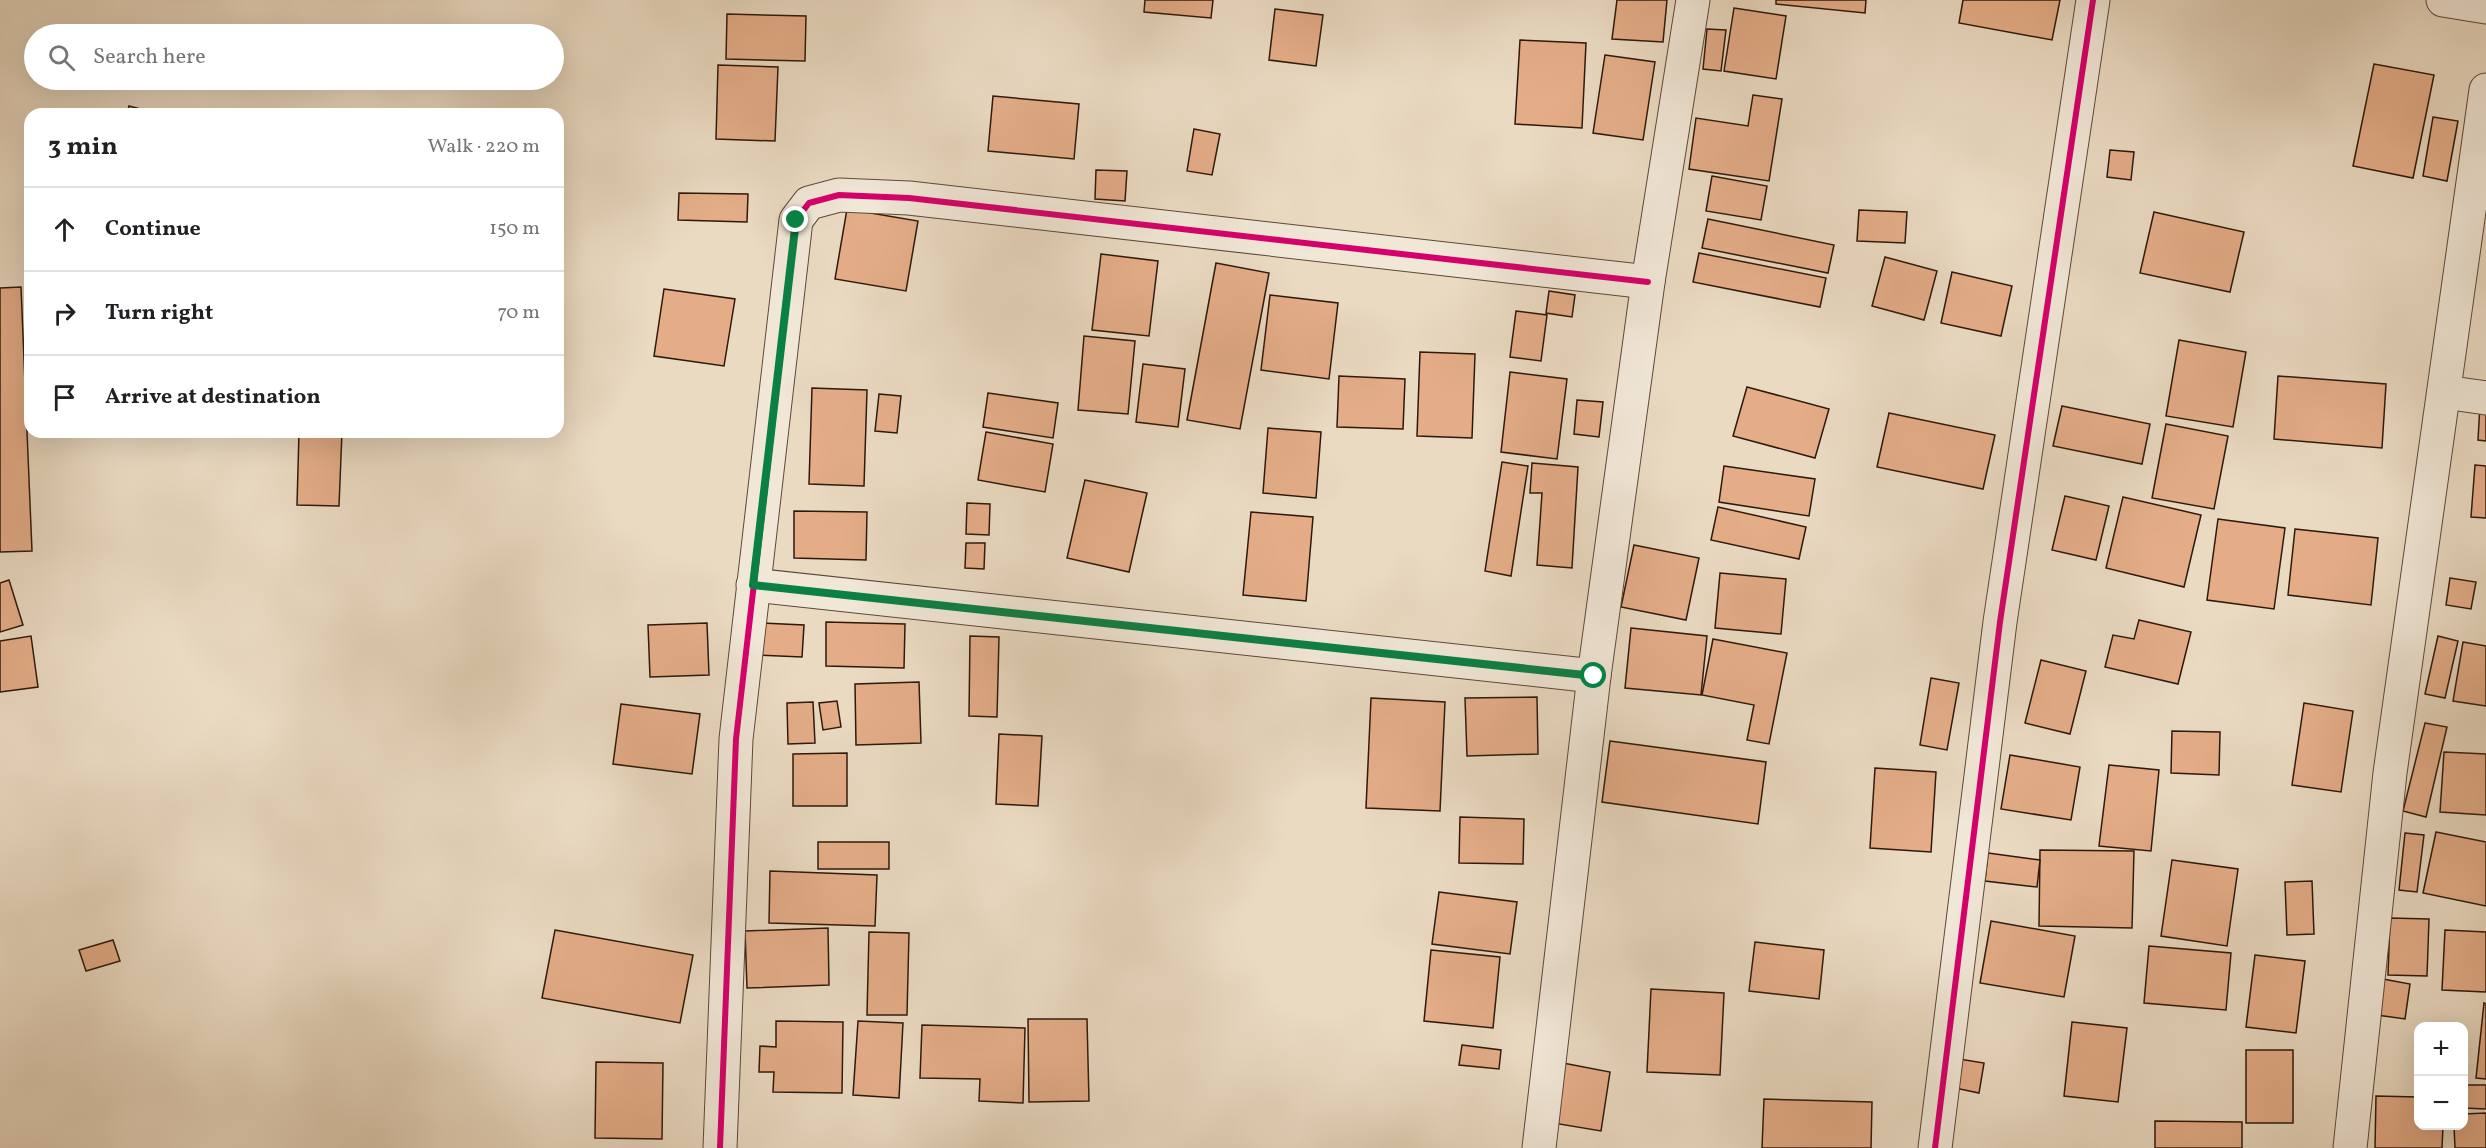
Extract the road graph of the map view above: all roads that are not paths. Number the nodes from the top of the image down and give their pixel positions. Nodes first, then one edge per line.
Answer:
1 (1693, 0) edge
2 (2093, 0) edge
3 (2443, 0) edge
4 (2486, 7) edge
5 (2486, 90) edge
6 (1648, 282) junction
7 (2444, 392) junction
8 (2486, 398) edge
9 (753, 585) junction
10 (1594, 676) junction
11 (720, 1148) edge
12 (1539, 1148) edge
13 (1935, 1148) edge
14 (2350, 1148) edge

1 - 6 street
2 - 13 street
3 - 4 street
5 - 7 street
6 - 9 street
6 - 10 street
7 - 8 street
7 - 14 street
9 - 10 street
9 - 11 street
10 - 12 street

